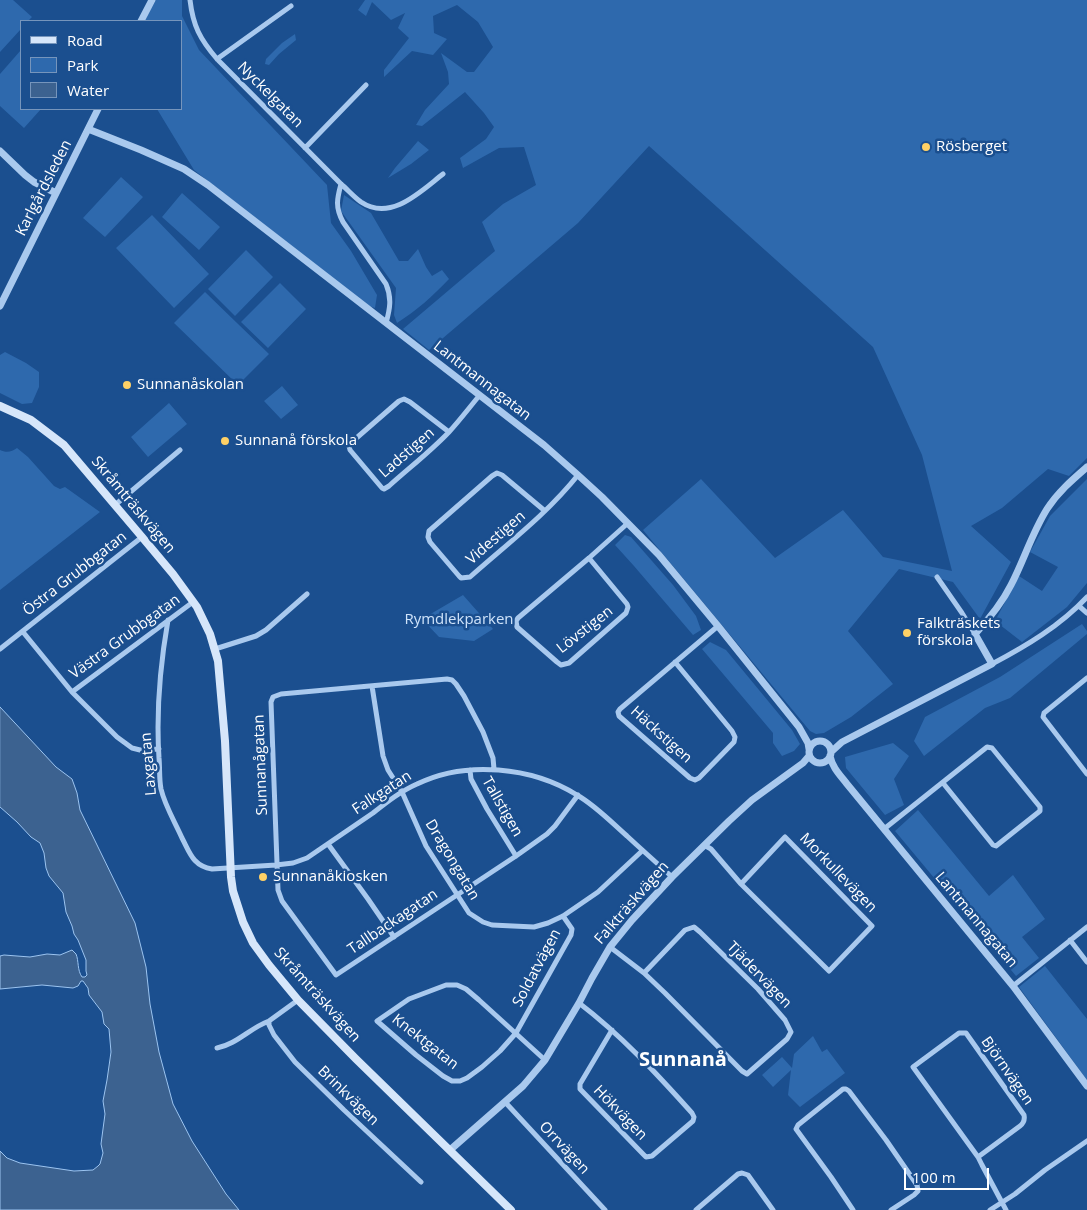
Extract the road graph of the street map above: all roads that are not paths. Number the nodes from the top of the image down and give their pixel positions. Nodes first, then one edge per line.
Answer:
1 (152, 0) edge
2 (190, 0) edge
3 (290, 6) dead end
4 (142, 20) edge
5 (217, 59) junction
6 (366, 85) dead end
7 (98, 110) edge
8 (88, 129) junction
9 (305, 148) junction
10 (0, 151) edge
11 (443, 174) dead end
12 (341, 184) junction
13 (56, 193) junction
14 (0, 306) edge
15 (386, 323) junction
16 (479, 396) junction
17 (0, 406) edge
18 (449, 432) junction
19 (180, 450) dead end
20 (1087, 467) edge
21 (578, 475) junction
22 (115, 505) junction
23 (545, 511) junction
24 (628, 523) junction
25 (142, 537) junction
26 (589, 558) junction
27 (937, 577) dead end
28 (308, 594) dead end
29 (1087, 597) edge
30 (193, 602) junction
31 (1079, 606) junction
32 (1087, 613) edge
33 (168, 620) junction
34 (718, 626) junction
35 (23, 632) junction
36 (975, 634) junction
37 (0, 649) edge
38 (215, 649) junction
39 (675, 662) junction
40 (992, 664) junction
41 (1087, 678) edge
42 (372, 686) junction
43 (72, 692) junction
44 (799, 727) junction
45 (824, 742) junction
46 (842, 742) junction
47 (159, 749) junction
48 (831, 754) junction
49 (813, 758) junction
50 (494, 769) junction
51 (470, 770) junction
52 (839, 774) junction
53 (1087, 774) edge
54 (943, 783) junction
55 (402, 792) junction
56 (578, 795) junction
57 (884, 829) junction
58 (328, 844) junction
59 (704, 844) junction
60 (642, 851) junction
61 (516, 856) junction
62 (276, 865) junction
63 (230, 868) junction
64 (672, 877) junction
65 (741, 884) junction
66 (457, 894) junction
67 (563, 916) junction
68 (1087, 927) edge
69 (394, 937) junction
70 (1070, 940) junction
71 (610, 947) junction
72 (1087, 962) edge
73 (644, 973) junction
74 (336, 975) joint
75 (1013, 986) junction
76 (298, 1000) junction
77 (579, 1003) junction
78 (269, 1021) junction
79 (612, 1030) junction
80 (516, 1033) junction
81 (217, 1048) dead end
82 (545, 1060) junction
83 (1087, 1086) edge
84 (505, 1102) junction
85 (1087, 1141) edge
86 (450, 1150) junction
87 (978, 1157) junction
88 (421, 1182) dead end
89 (1002, 1203) junction
90 (512, 1210) edge
91 (605, 1210) edge
92 (696, 1210) edge
93 (773, 1210) edge
94 (853, 1210) edge
95 (890, 1210) edge
96 (990, 1210) edge
97 (1006, 1210) edge

1 - 4 street
2 - 5 street, Nyckelgatan
3 - 5 street, Nyckelgatan
5 - 9 street, Nyckelgatan
6 - 9 street, Nyckelgatan
7 - 8 street, Karlgårdsleden
8 - 13 street, Karlgårdsleden
8 - 15 street, Lantmannagatan
9 - 12 street, Nyckelgatan
10 - 13 street
11 - 12 street, Nyckelgatan
12 - 15 street
13 - 14 street, Karlgårdsleden
15 - 16 street, Lantmannagatan
16 - 18 street, Ladstigen
16 - 21 street, Lantmannagatan
17 - 22 main road, Skråmträskvägen
18 - 18 street, Ladstigen
19 - 22 street
20 - 36 street
21 - 23 street, Videstigen
21 - 24 street, Lantmannagatan
22 - 25 main road, Skråmträskvägen
23 - 23 street, Videstigen
24 - 26 street, Lövstigen
24 - 34 street, Lantmannagatan
25 - 30 main road, Skråmträskvägen
25 - 35 street, Östra Grubbgatan
26 - 26 street, Lövstigen
27 - 36 street
28 - 38 street
29 - 31 street
30 - 33 street, Västra Grubbgatan
30 - 38 main road, Skråmträskvägen
31 - 32 street
31 - 40 street
33 - 43 street, Västra Grubbgatan
33 - 47 street, Laxgatan
34 - 39 street, Häckstigen
34 - 44 street, Lantmannagatan
35 - 37 street, Östra Grubbgatan
35 - 43 street
36 - 40 street
38 - 63 main road, Skråmträskvägen
39 - 39 street, Häckstigen
40 - 46 street
41 - 53 street
42 - 50 street, Sunnanågatan
42 - 55 street, Dragongatan
42 - 62 street, Sunnanågatan
43 - 47 street
44 - 45 street, Lantmannagatan
44 - 49 street, Lantmannagatan
45 - 46 street
45 - 48 street
45 - 49 street
46 - 48 street
47 - 63 street, Laxgatan
48 - 49 street
48 - 52 street, Lantmannagatan
49 - 52 street, Lantmannagatan
49 - 59 street, Falkträskvägen
50 - 51 street, Falkgatan
50 - 56 street, Falkgatan
51 - 55 street, Falkgatan
51 - 61 street, Tallstigen
52 - 57 street, Lantmannagatan
54 - 54 street
54 - 57 street
55 - 58 street, Falkgatan
55 - 66 street, Dragongatan
56 - 60 street, Falkgatan
56 - 61 street, Tallbackagatan
57 - 75 street, Lantmannagatan
58 - 62 street, Falkgatan
58 - 69 street
59 - 64 street, Falkträskvägen
59 - 65 street, Morkullevägen
60 - 64 street, Falkgatan
60 - 67 street, Dragongatan
61 - 66 street, Tallbackagatan
62 - 63 street, Falkgatan
62 - 74 street, Sunnanågatan
63 - 76 main road, Skråmträskvägen
64 - 71 street, Falkträskvägen
65 - 65 street, Morkullevägen
66 - 67 street, Dragongatan
66 - 69 street, Tallbackagatan
67 - 80 street, Soldatvägen
68 - 70 street
69 - 74 street, Tallbackagatan
70 - 72 street
70 - 75 street
71 - 73 street, Tjädervägen
71 - 77 street, Falkträskvägen
73 - 73 street, Tjädervägen
75 - 83 street, Lantmannagatan
76 - 78 street
76 - 86 main road, Skråmträskvägen
77 - 79 street, Hökvägen
77 - 82 street, Falkträskvägen
78 - 81 street
78 - 88 street, Brinkvägen
79 - 79 street, Hökvägen
80 - 80 street, Knektgatan
80 - 82 street, Knektgatan
82 - 84 street, Falkträskvägen
84 - 86 street, Falkträskvägen
84 - 91 street, Orrvägen
85 - 89 street
86 - 90 main road, Skråmträskvägen
87 - 87 street, Björnvägen
87 - 89 street, Björnvägen
89 - 96 street
89 - 97 street, Björnvägen
92 - 93 street
94 - 95 street

